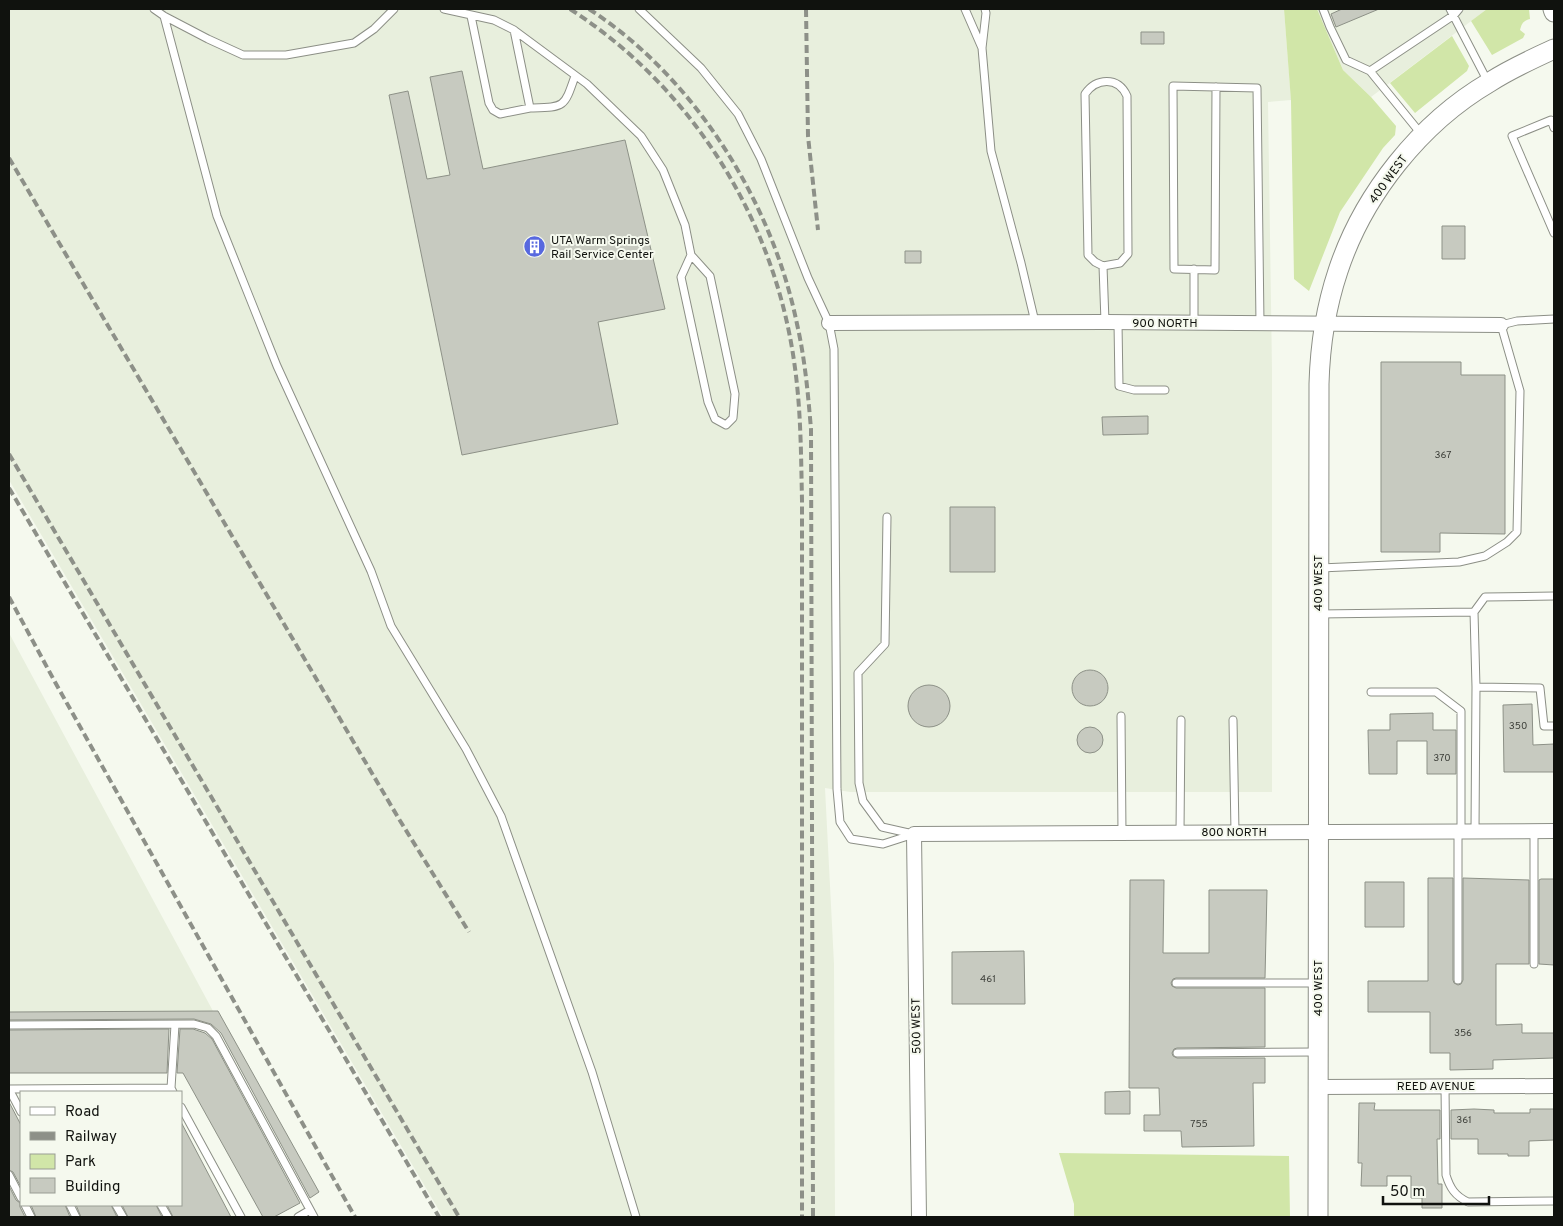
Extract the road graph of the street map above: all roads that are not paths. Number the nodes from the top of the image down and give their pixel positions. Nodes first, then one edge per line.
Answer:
1 (154, 9) edge
2 (394, 9) edge
3 (444, 9) edge
4 (639, 9) edge
5 (965, 9) edge
6 (985, 9) edge
7 (1323, 9) edge
8 (1459, 9) edge
9 (1452, 12) edge
10 (164, 16) junction
11 (471, 16) junction
12 (514, 30) junction
13 (982, 48) junction
14 (1554, 49) edge
15 (1370, 71) junction
16 (575, 76) junction
17 (1488, 82) junction
18 (1216, 87) junction
19 (530, 108) junction
20 (1554, 128) edge
21 (1422, 136) junction
22 (1554, 233) edge
23 (691, 255) junction
24 (1103, 266) junction
25 (1194, 269) junction
26 (1554, 319) edge
27 (1035, 322) junction
28 (829, 323) junction
29 (1112, 323) junction
30 (1194, 323) junction
31 (1260, 323) junction
32 (1326, 324) junction
33 (1501, 325) junction
34 (1165, 390) dead end
35 (887, 517) dead end
36 (1318, 568) junction
37 (1554, 596) edge
38 (1474, 612) junction
39 (1318, 614) junction
40 (1476, 687) junction
41 (1371, 692) dead end
42 (1121, 716) dead end
43 (1181, 720) dead end
44 (1233, 720) dead end
45 (1554, 726) edge
46 (1554, 831) edge
47 (1235, 832) junction
48 (1318, 832) junction
49 (1465, 832) junction
50 (1534, 832) junction
51 (1122, 833) junction
52 (1180, 833) junction
53 (914, 834) junction
54 (1534, 964) dead end
55 (1458, 980) dead end
56 (1176, 983) dead end
57 (1318, 983) junction
58 (9, 1025) edge
59 (175, 1025) junction
60 (1318, 1052) junction
61 (1177, 1053) dead end
62 (1554, 1086) edge
63 (1318, 1087) junction
64 (1445, 1087) junction
65 (9, 1089) edge
66 (56, 1090) edge
67 (103, 1090) edge
68 (172, 1090) edge
69 (182, 1109) edge
70 (20, 1110) edge
71 (9, 1175) edge
72 (20, 1196) edge
73 (1554, 1201) edge
74 (117, 1206) edge
75 (162, 1206) edge
76 (310, 1210) junction
77 (123, 1217) edge
78 (168, 1217) edge
79 (241, 1217) edge
80 (298, 1217) edge
81 (314, 1217) edge
82 (636, 1217) edge
83 (919, 1217) edge
84 (1318, 1217) edge

1 - 10 lane
2 - 10 lane
3 - 11 lane
4 - 28 lane
5 - 13 lane
6 - 13 lane
7 - 15 lane
8 - 9 lane
9 - 15 lane
9 - 17 lane
10 - 82 lane
11 - 12 lane
11 - 19 lane
12 - 16 lane
12 - 19 lane
13 - 27 lane
14 - 17 street, 400 WEST
15 - 21 lane
16 - 19 lane
16 - 23 lane
17 - 21 street, 400 WEST
18 - 25 lane
18 - 25 lane
18 - 31 lane
20 - 22 lane
21 - 32 street, 400 WEST
23 - 23 lane
24 - 24 lane
24 - 29 lane
25 - 30 lane
26 - 33 lane
27 - 28 street, 900 NORTH
27 - 29 street, 900 NORTH
28 - 53 lane
29 - 30 street, 900 NORTH
29 - 34 lane
30 - 31 street, 900 NORTH
31 - 32 street, 900 NORTH
32 - 33 street, 900 NORTH
32 - 36 street, 400 WEST
33 - 36 lane
35 - 53 lane
36 - 39 street, 400 WEST
37 - 38 lane
38 - 39 lane
38 - 40 lane
39 - 48 street, 400 WEST
40 - 45 lane
40 - 49 lane
41 - 49 lane
42 - 51 lane
43 - 52 lane
44 - 47 lane
46 - 50 street, 800 NORTH
47 - 48 street, 800 NORTH
47 - 52 street, 800 NORTH
48 - 49 street, 800 NORTH
48 - 57 street, 400 WEST
49 - 50 street, 800 NORTH
49 - 55 lane
50 - 54 lane
51 - 52 street, 800 NORTH
51 - 53 street, 800 NORTH
53 - 83 street, 500 WEST
56 - 57 lane
57 - 60 street, 400 WEST
58 - 59 lane
59 - 68 lane
59 - 76 lane
60 - 61 lane
60 - 63 street, 400 WEST
62 - 64 street, REED AVENUE
63 - 64 street, REED AVENUE
63 - 84 street, 400 WEST
64 - 73 lane
65 - 66 lane
65 - 70 lane
66 - 67 lane
67 - 68 lane
69 - 79 lane
71 - 72 lane
74 - 77 lane
75 - 78 lane
76 - 80 lane
76 - 81 lane

